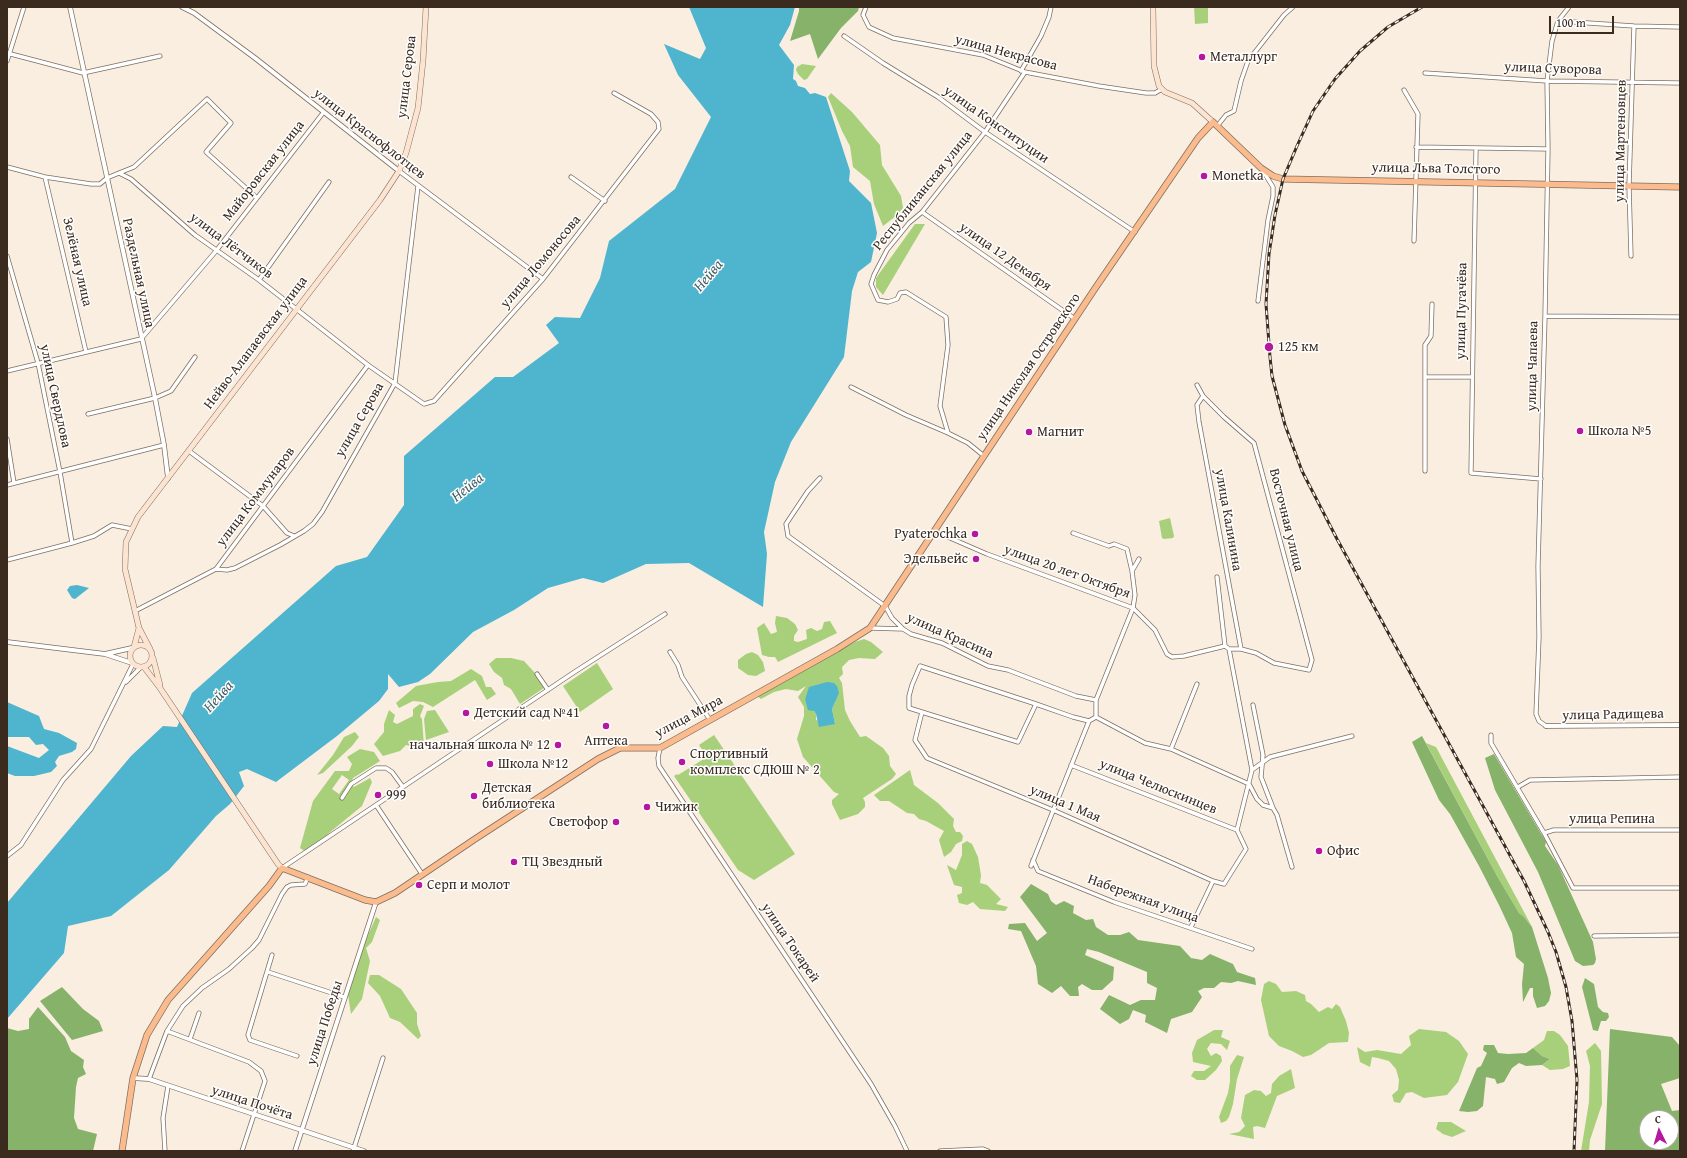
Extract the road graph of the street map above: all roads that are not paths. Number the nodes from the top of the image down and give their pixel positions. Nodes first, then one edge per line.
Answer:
1 (24, 7) edge
2 (70, 7) edge
3 (182, 7) edge
4 (426, 7) edge
5 (866, 7) edge
6 (1051, 7) edge
7 (1153, 7) edge
8 (1293, 7) edge
9 (1569, 7) edge
10 (1558, 21) junction
11 (1634, 26) junction
12 (1680, 27) edge
13 (844, 36) dead end
14 (8, 54) edge
15 (160, 56) dead end
16 (7, 61) edge
17 (1023, 71) junction
18 (84, 72) junction
19 (1425, 73) dead end
20 (1547, 81) junction
21 (1633, 82) junction
22 (1680, 83) edge
23 (1162, 89) junction
24 (1404, 90) dead end
25 (614, 93) dead end
26 (323, 113) junction
27 (1215, 124) junction
28 (985, 132) junction
29 (1416, 147) junction
30 (1476, 149) junction
31 (1548, 149) junction
32 (7, 167) edge
33 (1261, 168) junction
34 (399, 171) junction
35 (119, 173) junction
36 (45, 177) junction
37 (107, 178) junction
38 (571, 178) dead end
39 (1415, 180) junction
40 (329, 182) dead end
41 (1476, 182) junction
42 (1547, 184) junction
43 (418, 186) junction
44 (1629, 186) junction
45 (1680, 187) edge
46 (257, 198) junction
47 (605, 201) junction
48 (922, 212) junction
49 (1135, 232) junction
50 (1414, 241) dead end
51 (216, 251) junction
52 (7, 256) edge
53 (1631, 256) dead end
54 (543, 279) junction
55 (259, 280) junction
56 (1258, 301) dead end
57 (1432, 304) dead end
58 (297, 308) junction
59 (1545, 316) junction
60 (1680, 317) edge
61 (1075, 319) junction
62 (142, 339) junction
63 (86, 352) junction
64 (195, 357) dead end
65 (38, 363) junction
66 (368, 365) junction
67 (7, 370) edge
68 (1425, 377) junction
69 (1472, 377) junction
70 (395, 383) junction
71 (1197, 385) dead end
72 (851, 387) dead end
73 (1203, 396) junction
74 (155, 398) junction
75 (424, 404) joint
76 (88, 414) dead end
77 (948, 433) junction
78 (7, 439) edge
79 (164, 445) junction
80 (190, 451) dead end
81 (984, 456) junction
82 (1425, 471) dead end
83 (60, 472) junction
84 (168, 478) junction
85 (820, 478) dead end
86 (1541, 478) junction
87 (14, 483) junction
88 (7, 485) edge
89 (263, 506) junction
90 (132, 529) junction
91 (934, 531) junction
92 (1073, 533) dead end
93 (294, 536) junction
94 (72, 543) junction
95 (1139, 559) dead end
96 (7, 560) edge
97 (216, 569) junction
98 (1132, 571) junction
99 (1217, 577) dead end
100 (885, 606) junction
101 (1133, 608) junction
102 (135, 612) junction
103 (665, 614) dead end
104 (138, 628) junction
105 (870, 628) junction
106 (903, 629) junction
107 (7, 642) edge
108 (1224, 646) junction
109 (133, 647) junction
110 (150, 649) junction
111 (1229, 649) junction
112 (1241, 649) junction
113 (670, 652) dead end
114 (105, 654) junction
115 (152, 656) junction
116 (133, 664) junction
117 (143, 667) junction
118 (537, 674) dead end
119 (124, 684) junction
120 (1197, 684) dead end
121 (160, 688) junction
122 (548, 690) junction
123 (1096, 700) junction
124 (1036, 704) junction
125 (1252, 705) dead end
126 (922, 712) junction
127 (1096, 717) junction
128 (710, 720) junction
129 (1089, 721) junction
130 (1680, 725) edge
131 (1546, 726) joint
132 (1491, 735) dead end
133 (1352, 736) dead end
134 (660, 748) junction
135 (1171, 749) junction
136 (1261, 764) junction
137 (1071, 765) junction
138 (1252, 770) junction
139 (1680, 777) edge
140 (1249, 784) junction
141 (403, 787) junction
142 (1518, 787) junction
143 (342, 798) dead end
144 (376, 805) junction
145 (1273, 808) junction
146 (1053, 810) junction
147 (1237, 830) junction
148 (1680, 830) edge
149 (1544, 833) junction
150 (7, 856) edge
151 (1033, 860) junction
152 (1030, 866) dead end
153 (1292, 867) dead end
154 (282, 868) junction
155 (422, 874) junction
156 (308, 877) junction
157 (1213, 880) junction
158 (1680, 888) edge
159 (376, 902) junction
160 (1191, 927) junction
161 (1680, 935) edge
162 (1594, 936) dead end
163 (1252, 950) dead end
164 (272, 955) dead end
165 (268, 972) junction
166 (344, 998) junction
167 (199, 1013) dead end
168 (168, 1031) junction
169 (190, 1039) junction
170 (298, 1056) dead end
171 (383, 1058) dead end
172 (133, 1078) junction
173 (149, 1079) junction
174 (168, 1086) junction
175 (255, 1115) junction
176 (301, 1130) junction
177 (353, 1149) edge
178 (122, 1151) edge
179 (165, 1151) edge
180 (242, 1151) edge
181 (295, 1151) edge
182 (364, 1151) edge
183 (907, 1151) edge
184 (940, 1151) edge
185 (988, 1151) edge

1 - 14 street
2 - 18 street, Раздельная улица
3 - 26 street, улица Краснофлотцев
4 - 34 main road, улица Серова
5 - 17 street, улица Некрасова
6 - 17 street, Республиканская улица
7 - 23 main road
8 - 27 street
9 - 10 street, улица Чапаева
10 - 11 street
10 - 20 street, улица Чапаева
11 - 12 street
11 - 21 street, улица Мартеновцев
13 - 28 street, улица Конституции
14 - 16 street
14 - 18 street
15 - 18 street
17 - 23 street, улица Некрасова
17 - 28 street, Республиканская улица
18 - 37 street, Раздельная улица
19 - 20 street, улица Суворова
20 - 21 street, улица Суворова
20 - 31 street, улица Чапаева
21 - 22 street, улица Суворова
21 - 44 street, улица Мартеновцев
23 - 27 main road
24 - 29 street
25 - 47 street, улица Ломоносова
26 - 34 street, улица Краснофлотцев
26 - 46 street, Майоровская улица
27 - 33 main road, улица Льва Толстого
27 - 49 main road, улица Николая Островского
28 - 48 street, Республиканская улица
28 - 49 street, улица Конституции
29 - 30 street
29 - 39 street
30 - 31 street
30 - 41 street, улица Пугачёва
31 - 42 street, улица Чапаева
32 - 36 street
33 - 39 main road, улица Льва Толстого
33 - 56 street
34 - 43 street, улица Краснофлотцев
34 - 58 main road, Нейво-Алапаевская улица
35 - 37 street
35 - 46 street
35 - 51 street, улица Лётчиков
36 - 37 street
36 - 63 street, Зелёная улица
37 - 62 street, Раздельная улица
38 - 47 street
39 - 41 main road, улица Льва Толстого
39 - 50 street
40 - 55 street
41 - 42 main road, улица Льва Толстого
41 - 69 street, улица Пугачёва
42 - 44 main road, улица Льва Толстого
42 - 59 street, улица Чапаева
43 - 54 street, улица Краснофлотцев
43 - 70 street, улица Серова
44 - 45 main road, улица Льва Толстого
44 - 53 street, улица Мартеновцев
46 - 51 street, Майоровская улица
47 - 54 street, улица Ломоносова
48 - 61 street, улица 12 Декабря
48 - 77 street, Республиканская улица
49 - 61 main road, улица Николая Островского
51 - 55 street, улица Лётчиков
51 - 62 street, Майоровская улица
52 - 65 street, улица Свердлова
54 - 75 street, улица Ломоносова
55 - 58 street, улица Лётчиков
57 - 68 street
58 - 66 street, улица Лётчиков
58 - 84 main road, Нейво-Алапаевская улица
59 - 60 street
59 - 86 street, улица Чапаева
61 - 81 main road, улица Николая Островского
62 - 63 street
62 - 74 street, Раздельная улица
63 - 65 street
64 - 74 street
65 - 67 street
65 - 83 street, улица Свердлова
66 - 70 street, улица Лётчиков
66 - 89 street, улица Коммунаров
68 - 69 street
68 - 82 street
69 - 86 street, улица Пугачёва
70 - 75 street, улица Лётчиков
70 - 93 street, улица Серова
71 - 73 street, Восточная улица
72 - 77 street
73 - 112 street, улица Калинина
73 - 112 street, Восточная улица
74 - 76 street
74 - 79 street, Раздельная улица
77 - 81 street
78 - 87 street
79 - 83 street
79 - 84 street, Раздельная улица
80 - 89 street
81 - 91 main road, улица Николая Островского
83 - 87 street
83 - 94 street, улица Свердлова
84 - 90 main road, Нейво-Алапаевская улица
85 - 100 street, улица Красина
86 - 131 street, улица Чапаева
87 - 88 street
89 - 93 street
89 - 97 street, улица Коммунаров
90 - 94 street
90 - 102 main road, Нейво-Алапаевская улица
91 - 100 main road, улица Николая Островского
91 - 101 street, улица 20 лет Октября
92 - 98 street
93 - 97 street, улица Серова
94 - 96 street
95 - 98 street
97 - 102 street, улица Коммунаров
98 - 101 street
99 - 108 street, улица Калинина
100 - 105 main road, улица Николая Островского
100 - 106 street, улица Красина
101 - 108 street, улица 20 лет Октября
101 - 123 street
102 - 104 main road, Нейво-Алапаевская улица
103 - 122 street
104 - 109 main road
104 - 110 main road
105 - 106 street
105 - 128 main road, улица Мира
106 - 123 street, улица Красина
107 - 114 street
108 - 111 street
109 - 110 main road
109 - 114 street
109 - 116 main road
110 - 115 main road
111 - 112 street
111 - 138 street
113 - 128 street
114 - 116 street
115 - 117 main road
115 - 121 main road
116 - 117 main road
116 - 119 street
117 - 119 street
117 - 121 main road
118 - 122 street
119 - 150 street
120 - 135 street
121 - 154 main road
122 - 141 street
123 - 127 street
124 - 126 street
124 - 126 street
124 - 129 street
125 - 136 street
126 - 146 street, улица 1 Мая
127 - 129 street
127 - 135 street
128 - 134 main road, улица Мира
129 - 137 street
130 - 131 street, улица Радищева
132 - 142 street
133 - 136 street
134 - 155 main road, улица Мира
134 - 183 street, улица Токарей
135 - 140 street
136 - 138 street
136 - 145 street
137 - 146 street
137 - 147 street, улица Челюскинцев
138 - 140 street
139 - 142 street
140 - 145 street
140 - 147 street
141 - 143 street
141 - 144 street
142 - 149 street
144 - 154 street
144 - 155 street
145 - 153 street
146 - 151 street
146 - 157 street, улица 1 Мая
147 - 157 street
148 - 149 street, улица Репина
149 - 158 street
151 - 152 street
151 - 160 street, Набережная улица
154 - 156 main road
154 - 172 main road
155 - 159 main road, улица Мира
156 - 159 main road
156 - 168 street
157 - 160 street
159 - 166 street, улица Победы
160 - 163 street, Набережная улица
161 - 162 street
164 - 165 street
165 - 166 street
165 - 170 street
166 - 176 street, улица Победы
167 - 169 street
168 - 169 street
168 - 173 street
169 - 175 street
171 - 177 street
172 - 173 street, улица Почёта
172 - 178 main road
173 - 174 street, улица Почёта
174 - 175 street, улица Почёта
174 - 179 street
175 - 176 street, улица Почёта
175 - 180 street
176 - 177 street, улица Почёта
176 - 181 street, улица Победы
177 - 182 street, улица Почёта
184 - 185 street

